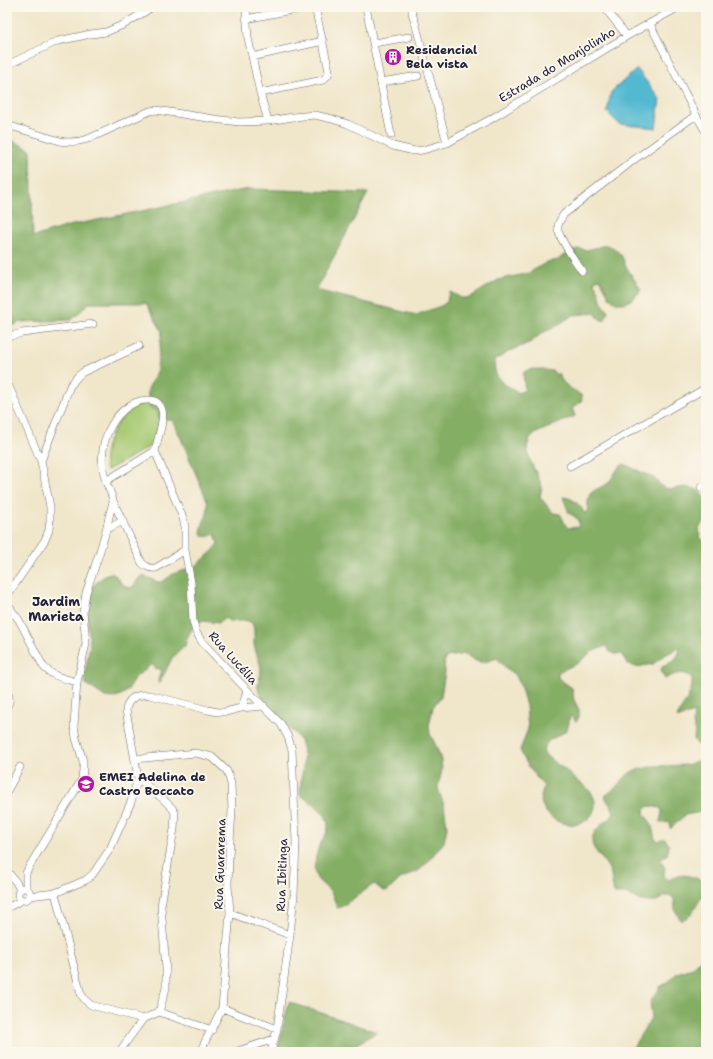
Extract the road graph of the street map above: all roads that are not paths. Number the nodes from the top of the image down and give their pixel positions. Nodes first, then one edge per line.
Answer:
1 (246, 7) edge
2 (307, 7) edge
3 (315, 7) edge
4 (366, 7) edge
5 (412, 7) edge
6 (604, 7) edge
7 (679, 7) edge
8 (149, 9) dead end
9 (246, 19) junction
10 (650, 24) junction
11 (627, 36) junction
12 (409, 37) dead end
13 (323, 41) junction
14 (374, 43) junction
15 (252, 57) junction
16 (7, 65) edge
17 (418, 76) dead end
18 (381, 82) junction
19 (260, 93) junction
20 (696, 115) junction
21 (268, 121) junction
22 (7, 124) edge
23 (706, 132) edge
24 (391, 135) dead end
25 (447, 143) junction
26 (582, 271) dead end
27 (92, 324) dead end
28 (7, 337) edge
29 (139, 346) dead end
30 (7, 382) edge
31 (706, 388) edge
32 (155, 451) junction
33 (41, 462) junction
34 (570, 466) dead end
35 (106, 482) junction
36 (113, 501) junction
37 (123, 521) junction
38 (107, 529) junction
39 (185, 550) junction
40 (8, 595) edge
41 (9, 612) edge
42 (77, 682) junction
43 (247, 690) junction
44 (7, 692) edge
45 (7, 706) edge
46 (264, 706) junction
47 (241, 708) junction
48 (135, 759) junction
49 (20, 767) dead end
50 (138, 778) junction
51 (7, 791) edge
52 (7, 871) edge
53 (23, 889) junction
54 (55, 893) junction
55 (30, 896) junction
56 (22, 900) junction
57 (7, 908) edge
58 (230, 913) junction
59 (290, 935) junction
60 (222, 1008) junction
61 (160, 1012) junction
62 (143, 1020) junction
63 (277, 1029) junction
64 (212, 1030) junction
65 (274, 1039) junction
66 (119, 1052) edge
67 (200, 1052) edge
68 (235, 1052) edge
69 (271, 1052) edge

1 - 9 street
2 - 9 street
3 - 13 street
4 - 14 street
5 - 25 street
6 - 11 street
7 - 10 street, Estrada do Monjolinho
8 - 16 street
9 - 15 street
10 - 11 street, Estrada do Monjolinho
10 - 20 street
11 - 25 street, Estrada do Monjolinho
12 - 14 street
13 - 15 street
13 - 19 street
14 - 18 street
15 - 19 street
17 - 18 street
18 - 24 street
19 - 21 street
20 - 23 street
20 - 26 street
21 - 22 street, Estrada do Monjolinho
21 - 25 street, Estrada do Monjolinho
27 - 28 street
29 - 33 street
30 - 33 street
31 - 34 street
32 - 35 street
32 - 35 street
32 - 39 street, Rua Lucélia
33 - 40 street
35 - 36 street
36 - 37 street
36 - 38 street
37 - 38 street
37 - 39 street
38 - 42 street
39 - 43 street, Rua Lucélia
40 - 41 street
41 - 42 street
42 - 53 street
43 - 46 street, Rua Lucélia
43 - 47 street
44 - 45 street
46 - 47 street
46 - 59 street, Rua Ibitinga
47 - 48 street
48 - 50 street
48 - 58 street, Rua Guararema
49 - 51 street
50 - 54 street
50 - 61 street
52 - 53 street
53 - 55 street
53 - 56 street
54 - 55 street
54 - 62 street
55 - 56 street
56 - 57 street
58 - 59 street
58 - 60 street, Rua Guararema
59 - 63 street, Rua Ibitinga
60 - 63 street
60 - 64 street, Rua Guararema
61 - 62 street
61 - 64 street
62 - 66 street
63 - 65 street, Rua Ibitinga
64 - 67 street, Rua Guararema
65 - 68 street
65 - 69 street, Rua Ibitinga

